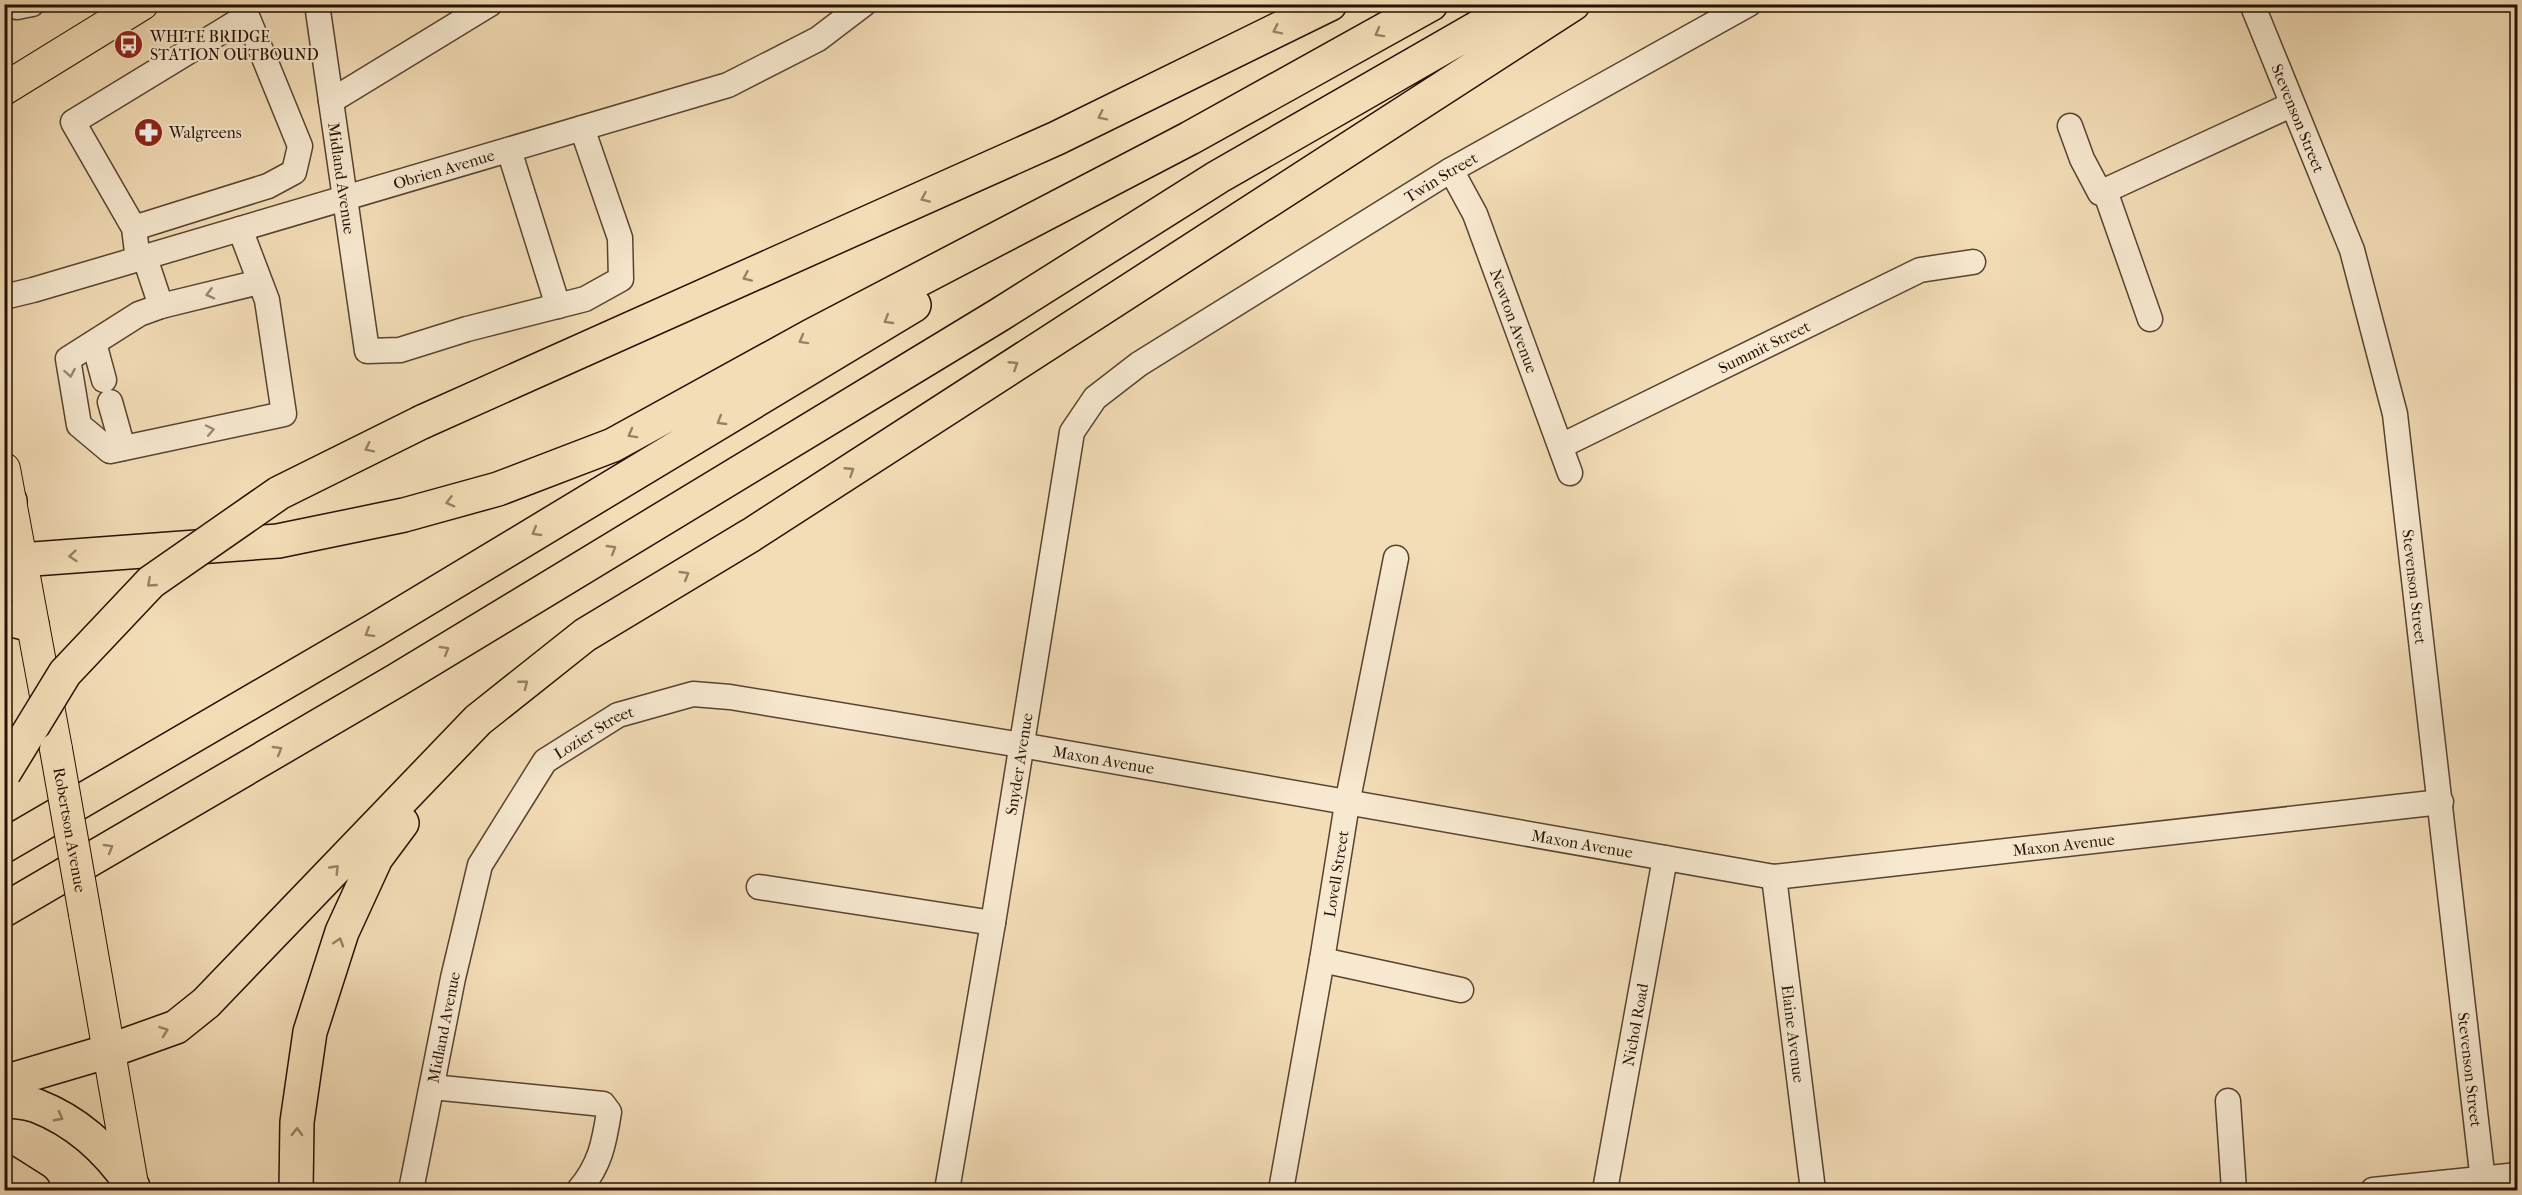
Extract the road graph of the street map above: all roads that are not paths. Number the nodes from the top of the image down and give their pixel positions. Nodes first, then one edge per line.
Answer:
1 (9, 4) edge
2 (32, 4) edge
3 (142, 4) edge
4 (317, 4) edge
5 (490, 4) edge
6 (864, 4) edge
7 (1330, 4) edge
8 (1431, 4) edge
9 (1519, 4) edge
10 (1573, 4) edge
11 (1749, 4) edge
12 (2252, 4) edge
13 (245, 10) edge
14 (832, 15) edge
15 (4, 89) edge
16 (332, 101) junction
17 (2292, 105) junction
18 (2070, 126) dead end
19 (582, 128) junction
20 (1190, 138) junction
21 (337, 139) junction
22 (300, 146) junction
23 (509, 150) junction
24 (1451, 170) junction
25 (2105, 191) junction
26 (345, 198) junction
27 (134, 228) junction
28 (240, 229) junction
29 (141, 259) junction
30 (1973, 262) dead end
31 (259, 282) junction
32 (4, 297) edge
33 (161, 306) junction
34 (558, 306) junction
35 (2150, 320) dead end
36 (94, 343) junction
37 (1139, 364) joint
38 (1561, 446) junction
39 (123, 448) junction
40 (4, 469) edge
41 (1570, 473) dead end
42 (7, 507) edge
43 (1396, 558) dead end
44 (20, 560) junction
45 (18, 622) edge
46 (730, 697) joint
47 (478, 720) junction
48 (1021, 745) junction
49 (4, 773) edge
50 (2441, 802) junction
51 (1347, 804) junction
52 (4, 846) edge
53 (1665, 858) junction
54 (480, 865) joint
55 (1774, 877) junction
56 (759, 887) dead end
57 (4, 910) edge
58 (993, 923) junction
59 (1322, 960) junction
60 (1461, 990) dead end
61 (109, 1051) junction
62 (4, 1082) edge
63 (432, 1087) junction
64 (4, 1100) edge
65 (2228, 1101) dead end
66 (4, 1170) edge
67 (2517, 1175) edge
68 (2483, 1185) edge
69 (133, 1189) edge
70 (34, 1191) edge
71 (296, 1191) edge
72 (411, 1191) edge
73 (579, 1191) edge
74 (947, 1191) edge
75 (1281, 1191) edge
76 (1605, 1191) edge
77 (1813, 1191) edge
78 (2234, 1191) edge
79 (2373, 1191) edge

1 - 2 street
3 - 15 main road
4 - 16 street, Midland Avenue
5 - 16 street
6 - 14 street, Obrien Avenue
7 -> 49 highway, bridge
8 -> 20 highway
57 -> 9 highway
47 -> 10 highway
11 - 24 street, Twin Street
12 - 17 street, Stevenson Street
13 - 22 street
13 - 27 street
14 - 19 street, Obrien Avenue
16 - 21 street, Midland Avenue
17 - 25 street
17 - 50 street, Stevenson Street
18 - 25 street
19 - 23 street, Obrien Avenue
19 - 34 street
20 -> 44 highway
20 -> 52 highway
21 - 22 street
21 - 26 street, Midland Avenue
22 - 27 street
23 - 26 street, Obrien Avenue
23 - 34 street
24 - 37 street, Twin Street
24 - 38 street, Newton Avenue
25 - 35 street
26 - 28 street, Obrien Avenue
26 - 34 street, Midland Avenue
27 - 29 street
28 - 29 street, Obrien Avenue
28 - 31 street
29 - 32 street, Obrien Avenue
29 - 33 street
30 - 38 street, Summit Street
31 -> 33 street
39 -> 31 street
33 - 36 street
36 - 39 street
36 -> 39 street
37 - 48 street, Snyder Avenue
38 - 41 street, Newton Avenue
40 - 42 main road, Robertson Avenue
42 - 44 main road, Robertson Avenue
43 - 51 street, Lovell Street
44 - 45 main road, Robertson Avenue
45 - 61 main road, Robertson Avenue, bridge
46 - 48 street, Maxon Avenue
46 - 54 street, Lozier Street
61 -> 47 highway
71 -> 47 highway
48 - 51 street, Maxon Avenue
48 - 58 street, Snyder Avenue
50 - 55 street, Maxon Avenue
50 - 68 street, Stevenson Street
51 - 53 street, Maxon Avenue
51 - 59 street, Lovell Street
53 - 55 street, Maxon Avenue
53 - 76 street, Nichol Road
54 - 63 street, Midland Avenue
55 - 77 street, Elaine Avenue
56 - 58 street
58 - 74 street, Snyder Avenue
59 - 60 street
59 - 75 street, Lovell Street
61 - 62 highway
61 - 69 main road, Robertson Avenue
63 - 72 street, Midland Avenue
63 - 73 street
64 -> 69 highway
65 - 78 street
66 - 70 highway
67 - 68 street
68 - 79 street

